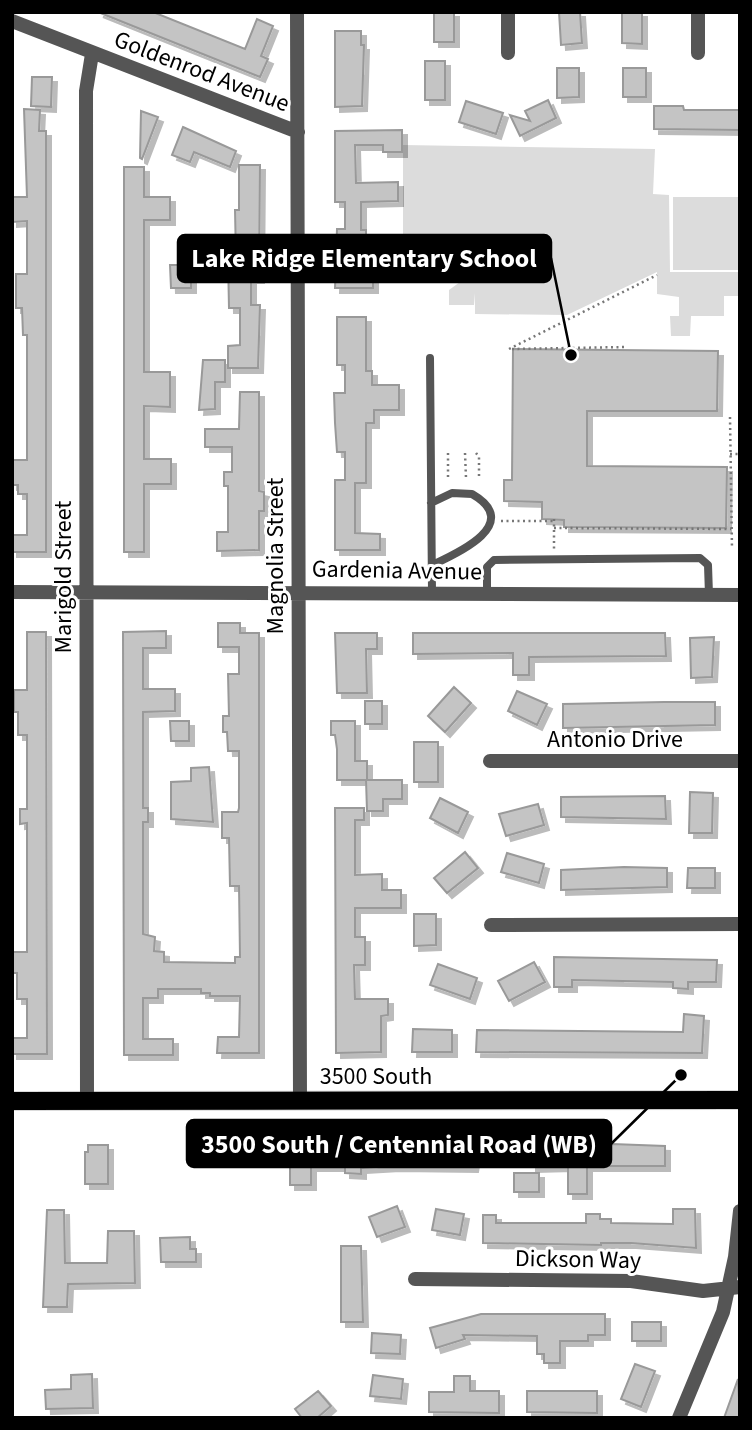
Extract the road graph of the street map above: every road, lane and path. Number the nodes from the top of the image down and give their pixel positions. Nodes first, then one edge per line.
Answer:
1 (297, 12) edge
2 (508, 12) edge
3 (698, 12) edge
4 (12, 21) edge
5 (698, 52) dead end
6 (508, 53) dead end
7 (92, 54) junction
8 (298, 132) junction
9 (657, 275) dead end
10 (626, 347) dead end
11 (430, 358) dead end
12 (730, 417) dead end
13 (448, 453) dead end
14 (465, 453) dead end
15 (476, 453) dead end
16 (730, 454) junction
17 (740, 454) edge
18 (448, 478) dead end
19 (466, 478) dead end
20 (479, 478) dead end
21 (431, 503) junction
22 (501, 521) dead end
23 (554, 528) junction
24 (731, 529) junction
25 (554, 549) dead end
26 (732, 549) dead end
27 (432, 565) junction
28 (298, 591) junction
29 (12, 592) edge
30 (86, 592) junction
31 (432, 592) junction
32 (487, 594) junction
33 (709, 595) junction
34 (740, 595) edge
35 (490, 761) dead end
36 (740, 761) edge
37 (740, 924) edge
38 (491, 925) dead end
39 (300, 1100) junction
40 (740, 1100) edge
41 (12, 1101) edge
42 (87, 1101) junction
43 (740, 1211) edge
44 (415, 1279) dead end
45 (734, 1288) edge
46 (679, 1418) edge

1 - 8 street, Magnolia Street
2 - 6 street
3 - 5 street
4 - 7 street, Goldenrod Avenue
7 - 8 street, Goldenrod Avenue
7 - 30 street, Marigold Street
8 - 28 street, Magnolia Street
9 - 10 path
11 - 21 lane
12 - 16 path
13 - 18 path
14 - 19 path
15 - 20 path
16 - 17 path
16 - 24 path
21 - 27 lane
21 - 27 lane
22 - 23 path
23 - 24 path
23 - 25 path
24 - 26 path
27 - 31 lane
28 - 30 street, Gardenia Avenue
28 - 31 street, Gardenia Avenue
28 - 39 street, Magnolia Street
29 - 30 street, Gardenia Avenue
30 - 42 street, Marigold Street
31 - 32 street, Gardenia Avenue
32 - 33 street, Gardenia Avenue
32 - 33 lane
33 - 34 street, Gardenia Avenue
35 - 36 street, Antonio Drive
37 - 38 street
39 - 40 main road, 3500 South
39 - 42 main road, 3500 South
41 - 42 main road, 3500 South
43 - 45 street
44 - 45 street, Dickson Way
45 - 46 street

